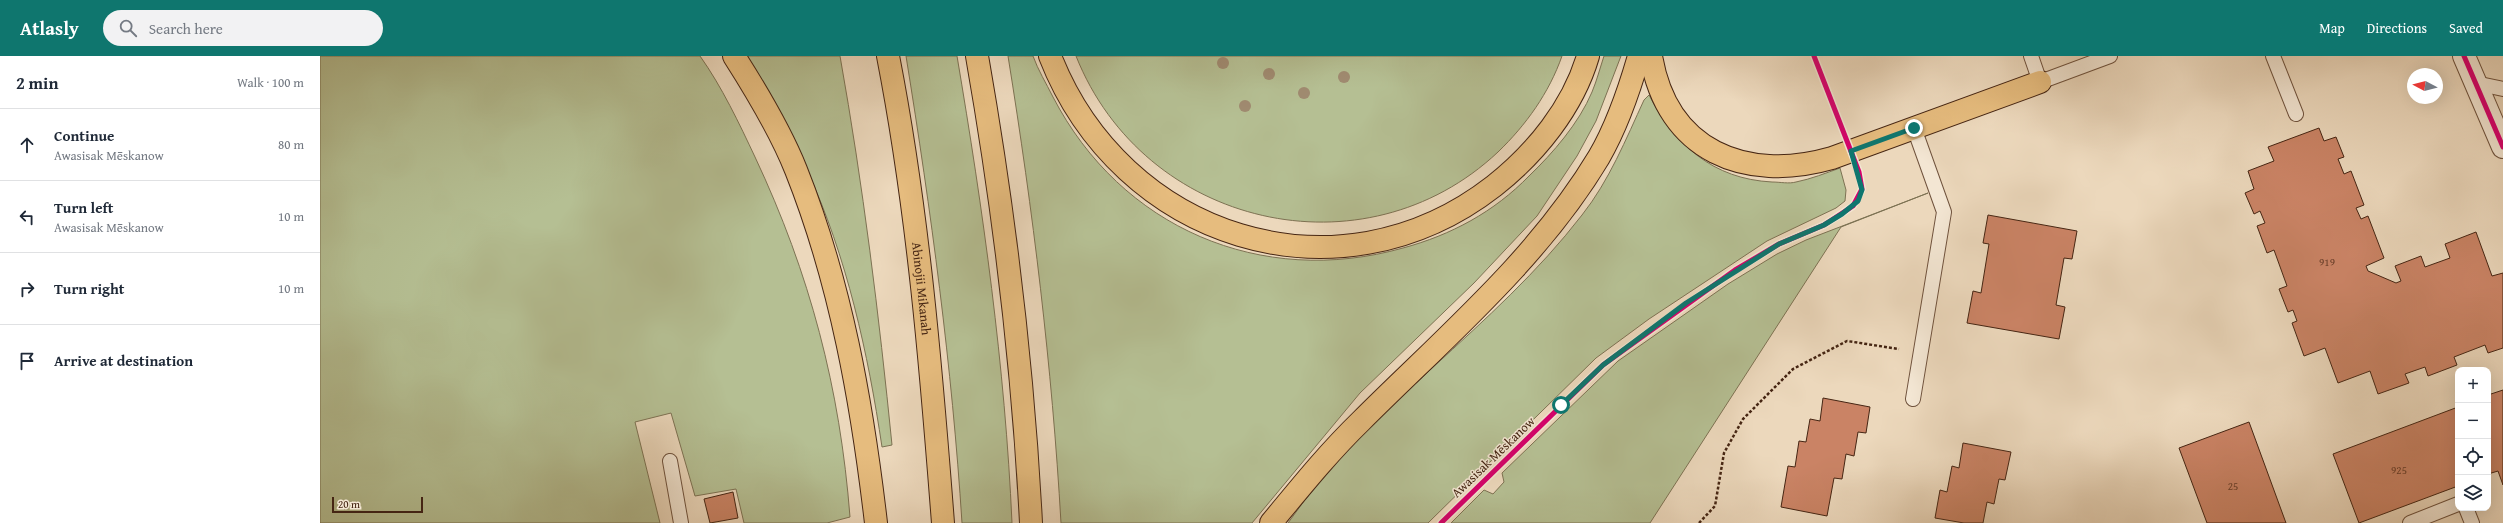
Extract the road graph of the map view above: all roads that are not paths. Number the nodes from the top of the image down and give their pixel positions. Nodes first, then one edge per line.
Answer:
1 (734, 56) edge
2 (888, 56) edge
3 (977, 56) edge
4 (1050, 56) edge
5 (1588, 56) edge
6 (1639, 56) edge
7 (1651, 56) edge
8 (2031, 56) edge
9 (2110, 56) edge
10 (2272, 56) edge
11 (2464, 56) edge
12 (2040, 82) junction
13 (2475, 83) junction
14 (2503, 89) edge
15 (2296, 114) dead end
16 (1914, 128) junction
17 (2503, 147) edge
18 (1913, 399) dead end
19 (670, 461) dead end
20 (2455, 505) edge
21 (2467, 511) edge
22 (681, 523) edge
23 (876, 523) edge
24 (943, 523) edge
25 (1031, 523) edge
26 (1271, 523) edge
27 (2410, 523) edge
28 (2472, 523) edge

1 - 23 main road
2 - 24 main road, Abinojii Mikanah
3 - 25 main road
4 - 5 main road
6 - 26 main road
7 - 16 main road
8 - 12 lane
9 - 12 lane
10 - 15 lane
11 - 13 street
12 - 16 main road
13 - 14 lane
13 - 17 street
16 - 18 lane
19 - 22 lane
20 - 27 lane
21 - 28 lane

